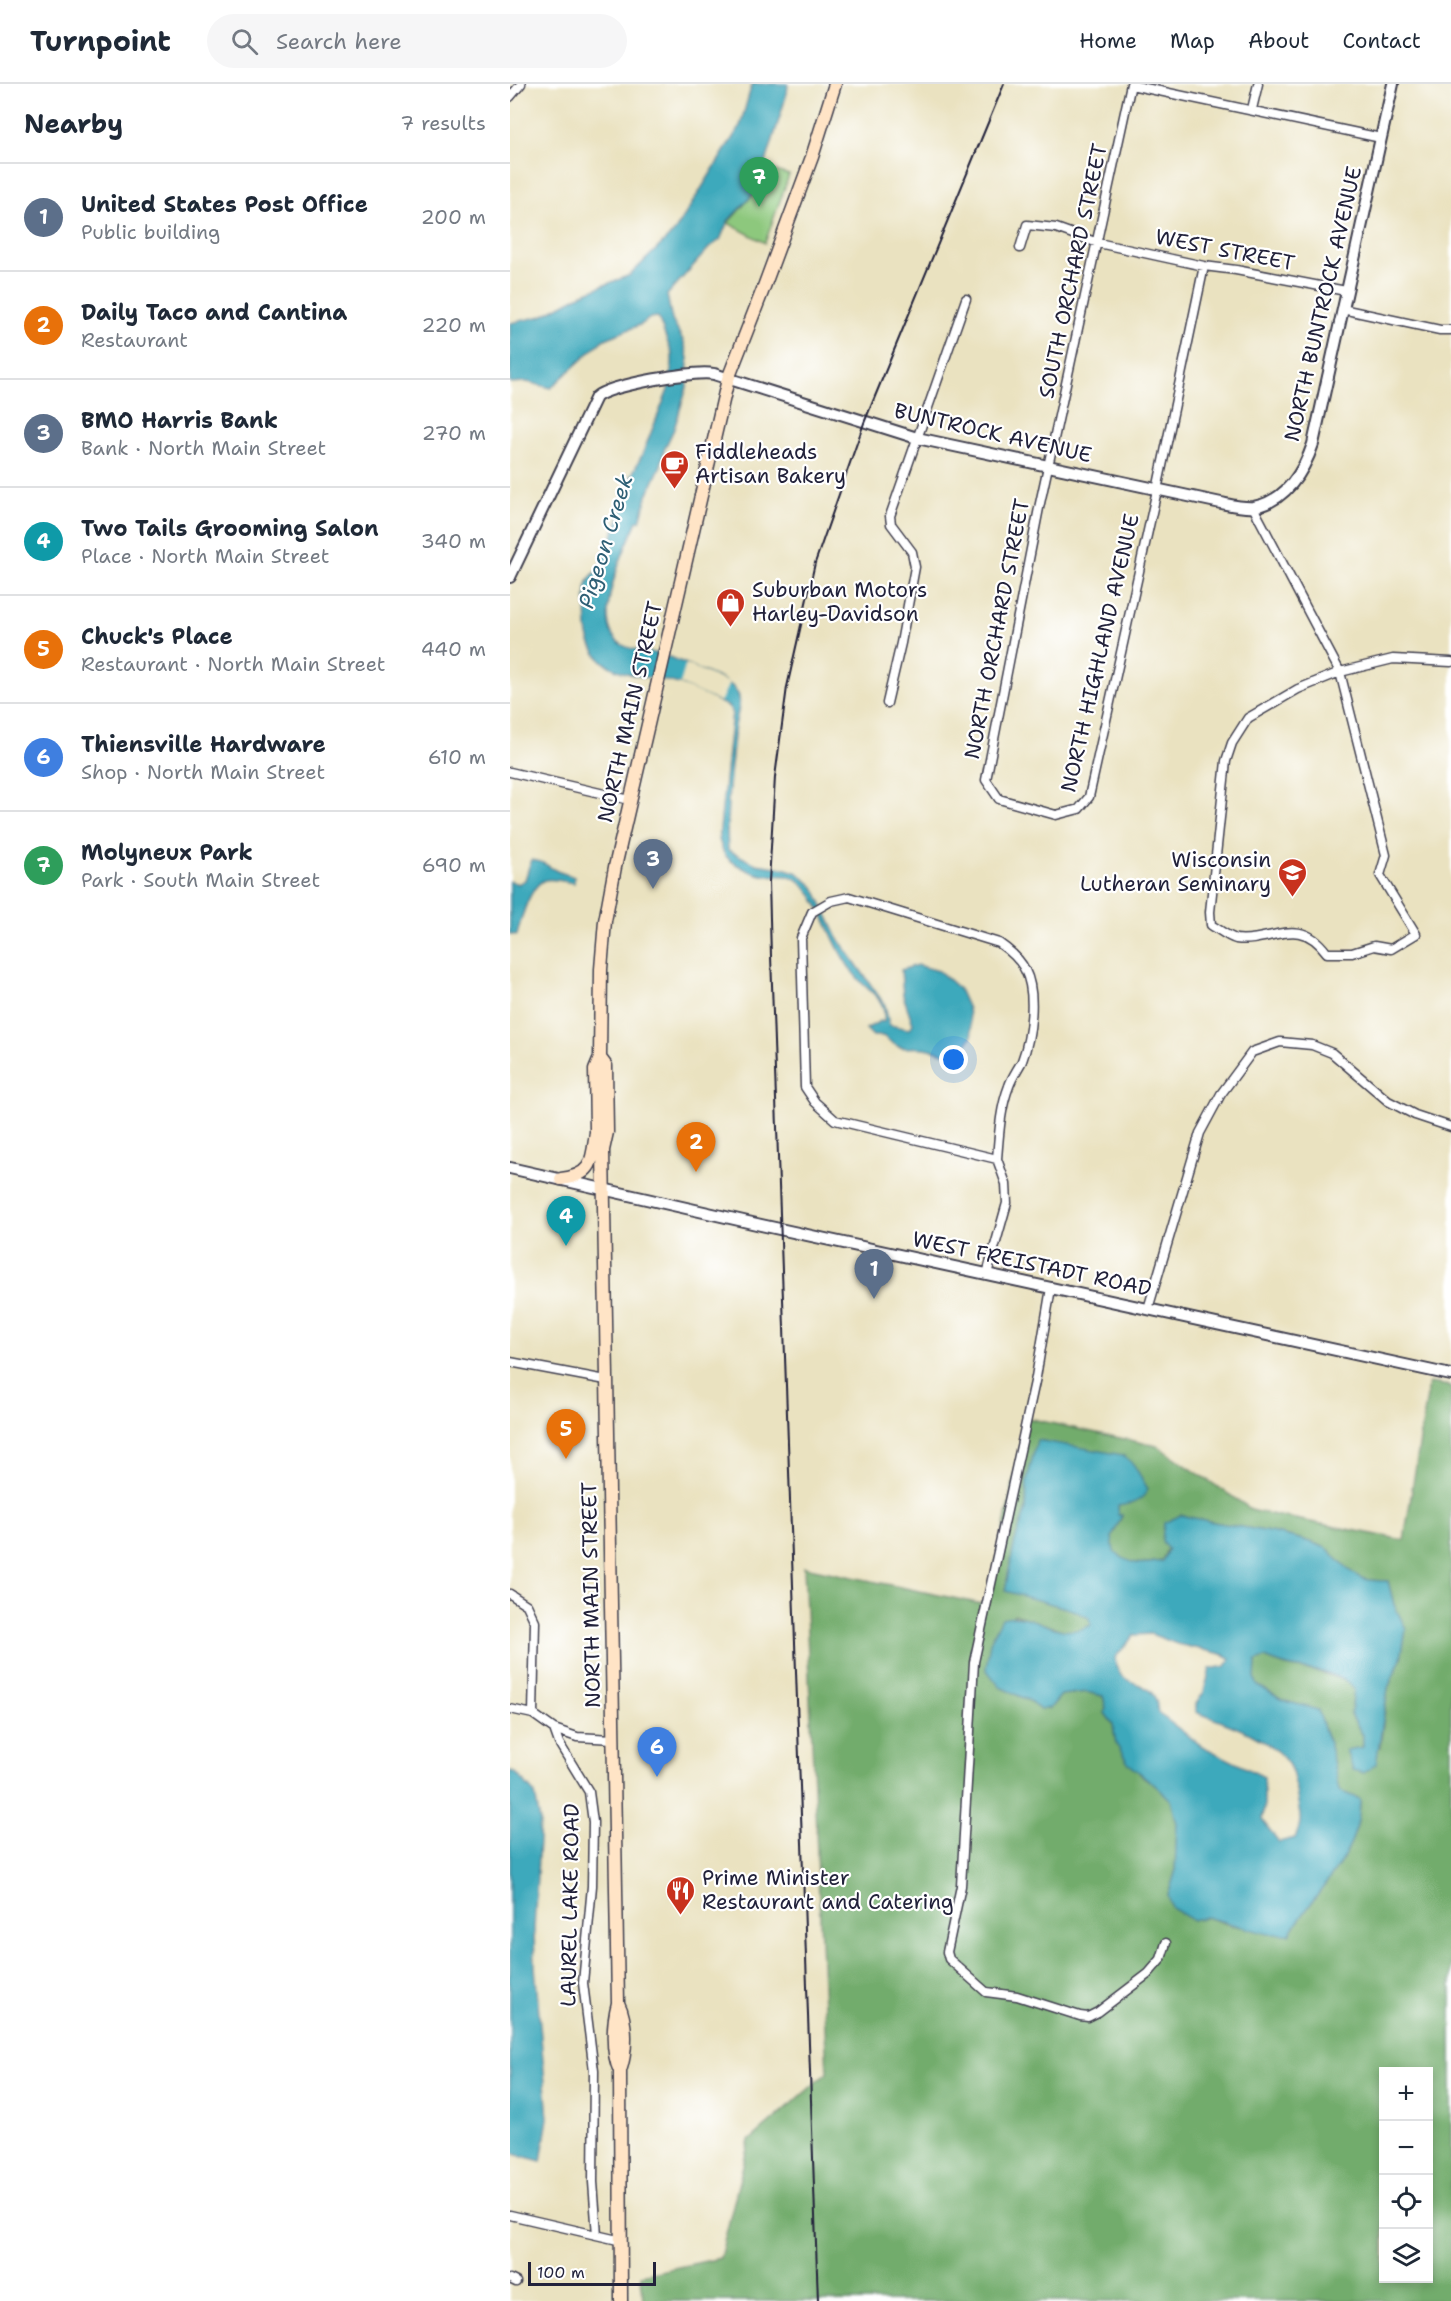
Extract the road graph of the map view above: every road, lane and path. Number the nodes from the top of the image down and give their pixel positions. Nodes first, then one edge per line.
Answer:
1 (521, 84) edge
2 (835, 84) edge
3 (1131, 84) edge
4 (1258, 84) edge
5 (1393, 84) edge
6 (510, 97) edge
7 (1252, 109) junction
8 (1381, 138) junction
9 (1098, 243) junction
10 (1020, 248) dead end
11 (1204, 266) junction
12 (1346, 291) junction
13 (966, 299) dead end
14 (1342, 309) junction
15 (1451, 330) edge
16 (728, 379) junction
17 (917, 438) junction
18 (1049, 465) junction
19 (1157, 490) junction
20 (1253, 507) junction
21 (510, 577) edge
22 (1451, 662) edge
23 (1340, 672) junction
24 (887, 703) dead end
25 (510, 772) edge
26 (630, 800) junction
27 (1030, 809) joint
28 (600, 1058) junction
29 (1451, 1127) edge
30 (597, 1131) junction
31 (603, 1150) junction
32 (997, 1159) junction
33 (510, 1168) edge
34 (561, 1179) junction
35 (605, 1190) junction
36 (987, 1274) junction
37 (1051, 1288) junction
38 (1148, 1309) junction
39 (510, 1362) edge
40 (1451, 1375) edge
41 (606, 1380) junction
42 (510, 1594) edge
43 (510, 1709) edge
44 (533, 1714) junction
45 (554, 1729) junction
46 (613, 1739) junction
47 (1166, 1943) dead end
48 (510, 2215) edge
49 (597, 2235) junction
50 (622, 2241) junction
51 (621, 2301) edge

1 - 6 street
2 - 16 main road, NORTH MAIN STREET
3 - 7 street
3 - 9 street, SOUTH ORCHARD STREET
4 - 7 street
5 - 8 street, NORTH BUNTROCK AVENUE
7 - 8 street
8 - 12 street, NORTH BUNTROCK AVENUE
9 - 10 street, WEST STREET
9 - 11 street, WEST STREET
9 - 18 street, SOUTH ORCHARD STREET
11 - 12 street, WEST STREET
11 - 19 street, NORTH HIGHLAND AVENUE
12 - 14 street, NORTH BUNTROCK AVENUE
13 - 17 street
14 - 15 street
14 - 20 street, NORTH BUNTROCK AVENUE
16 - 17 street, BUNTROCK AVENUE
16 - 21 street, BUNTROCK AVENUE
16 - 26 main road, NORTH MAIN STREET
17 - 18 street, BUNTROCK AVENUE
17 - 24 street
18 - 19 street, BUNTROCK AVENUE
18 - 27 street, NORTH ORCHARD STREET
19 - 20 street, BUNTROCK AVENUE
19 - 27 street, NORTH HIGHLAND AVENUE
20 - 23 street
22 - 23 street
23 - 23 street
25 - 26 street
26 - 28 main road, NORTH MAIN STREET
28 - 30 main road, NORTH MAIN STREET
28 - 31 main road, NORTH MAIN STREET
29 - 38 street
30 - 31 main road, NORTH MAIN STREET
30 - 34 main road
31 - 35 main road, NORTH MAIN STREET
32 - 32 street
32 - 36 street
33 - 34 street, WEST FREISTADT ROAD
34 - 35 street, WEST FREISTADT ROAD
35 - 36 street, WEST FREISTADT ROAD
35 - 41 main road, NORTH MAIN STREET
36 - 37 street, WEST FREISTADT ROAD
37 - 38 street, WEST FREISTADT ROAD
37 - 47 street
38 - 40 street, WEST FREISTADT ROAD
39 - 41 street
41 - 46 main road, NORTH MAIN STREET
42 - 44 street
43 - 44 street
44 - 45 street
45 - 46 street
45 - 49 street, LAUREL LAKE ROAD
46 - 50 main road, NORTH MAIN STREET
48 - 49 street
49 - 50 street
50 - 51 main road, NORTH MAIN STREET

